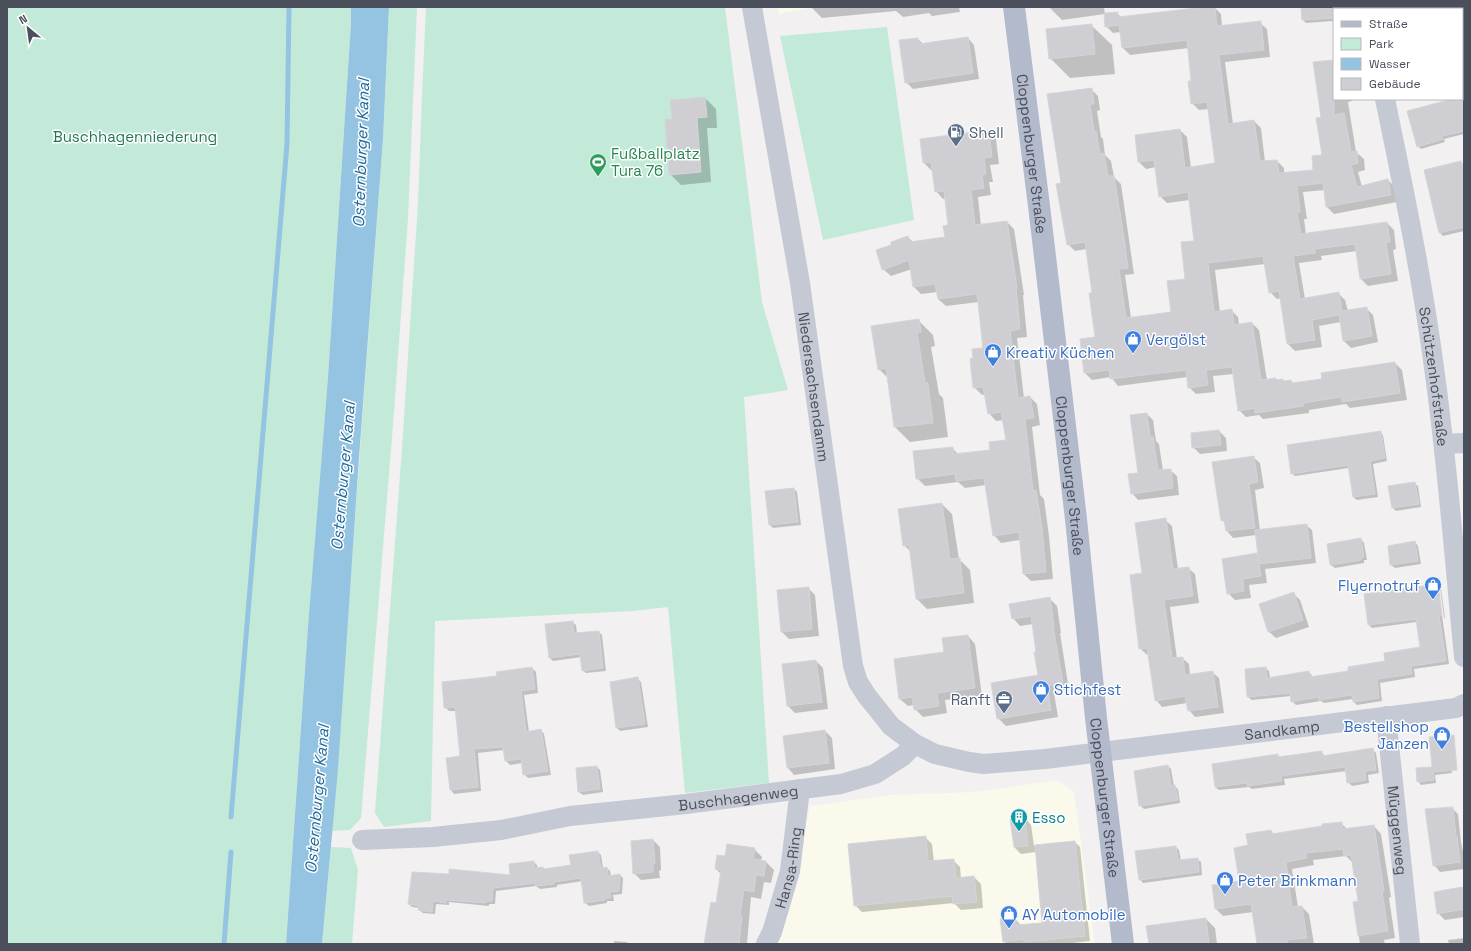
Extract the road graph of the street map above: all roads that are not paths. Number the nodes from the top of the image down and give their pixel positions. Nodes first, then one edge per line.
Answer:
1 (752, 7) edge
2 (1014, 7) edge
3 (1385, 100) edge
4 (1464, 443) edge
5 (1444, 444) junction
6 (1464, 656) edge
7 (1464, 704) edge
8 (1386, 716) junction
9 (915, 744) junction
10 (1100, 752) junction
11 (800, 789) junction
12 (362, 840) dead end
13 (766, 944) edge
14 (1123, 944) edge
15 (1410, 944) edge

1 - 9 street, Niedersachsendamm
2 - 10 main road, Cloppenburger Straße
3 - 5 street, Schützenhofstraße
4 - 5 street
5 - 6 street, Schützenhofstraße
7 - 8 street, Sandkamp
8 - 10 street, Sandkamp
8 - 15 street, Müggenweg
9 - 10 street
9 - 11 street, Buschhagenweg
10 - 14 main road, Cloppenburger Straße
11 - 12 street, Buschhagenweg
11 - 13 street, Hansa-Ring

